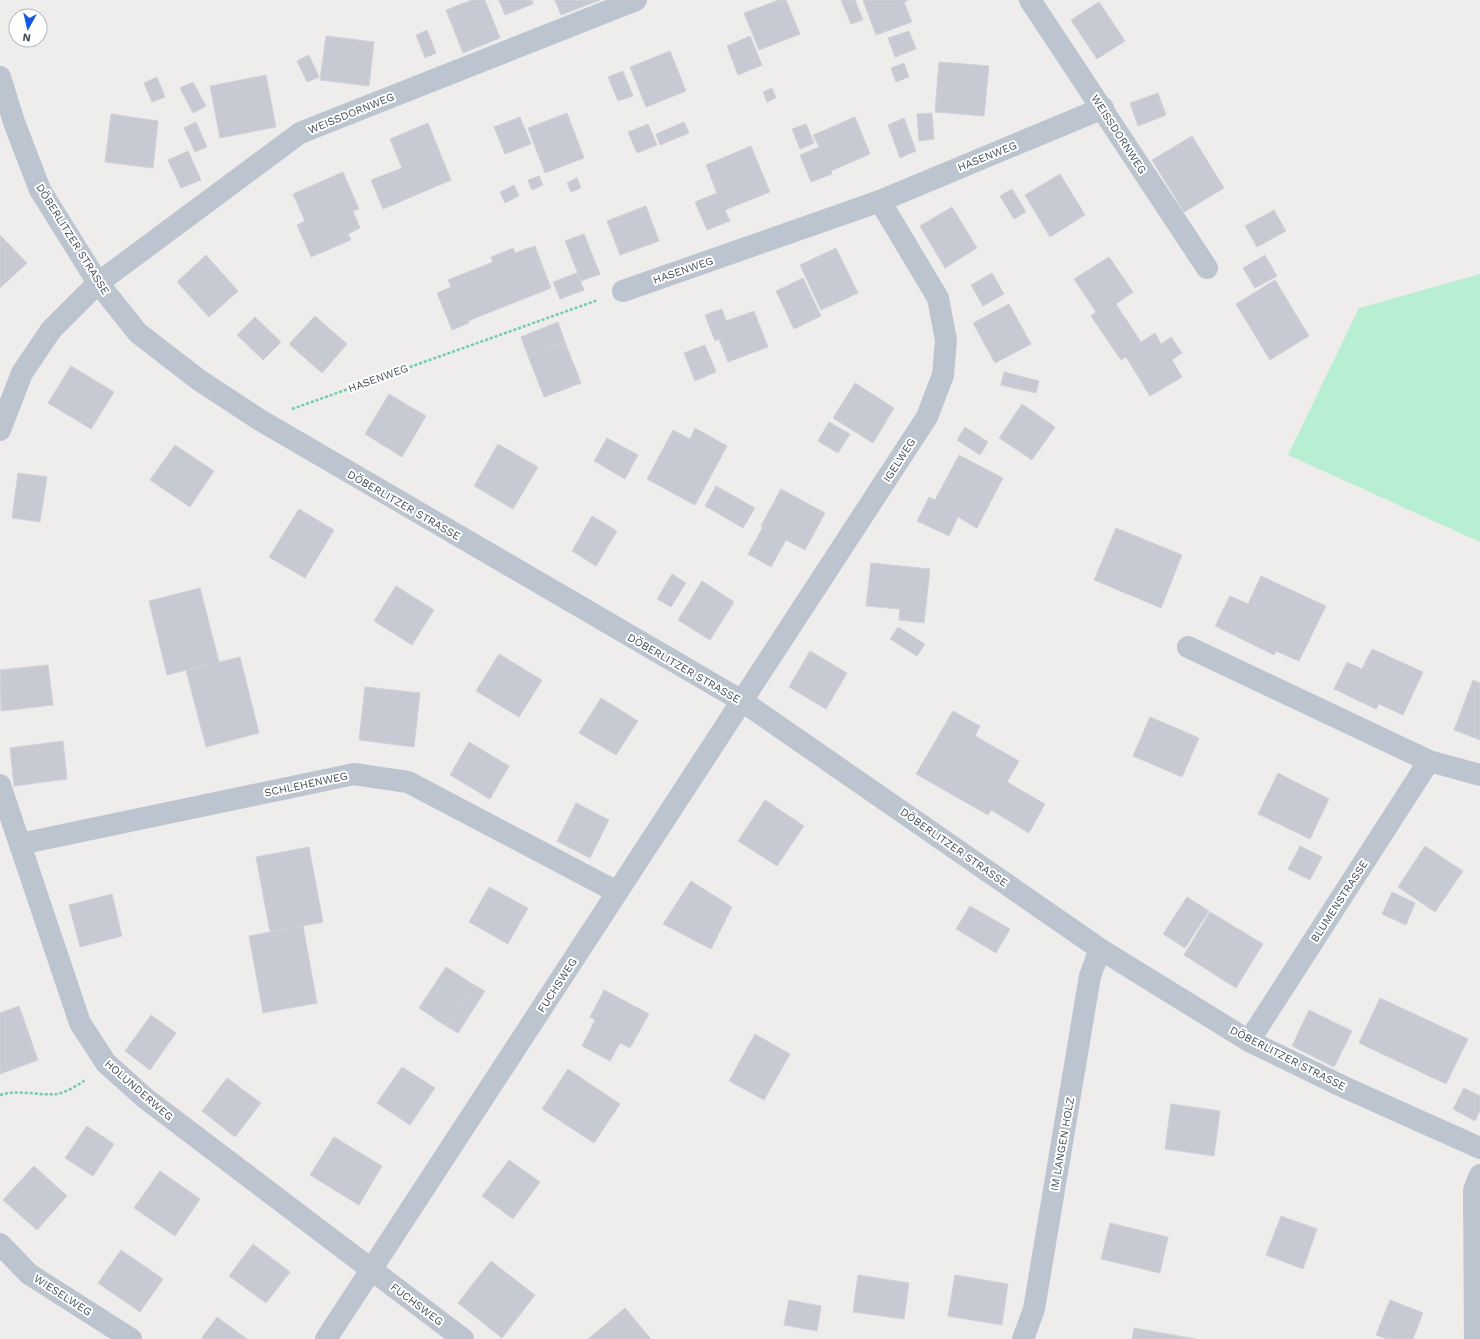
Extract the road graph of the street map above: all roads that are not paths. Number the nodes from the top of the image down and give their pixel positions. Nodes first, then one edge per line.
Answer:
1 (636, 0) edge
2 (1030, 0) edge
3 (0, 78) edge
4 (1103, 108) junction
5 (880, 201) junction
6 (1207, 268) dead end
7 (98, 283) junction
8 (623, 291) road end
9 (0, 429) edge
10 (1188, 647) dead end
11 (742, 701) junction
12 (1429, 761) junction
13 (1480, 775) edge
14 (0, 785) edge
15 (20, 844) junction
16 (617, 892) junction
17 (1100, 948) junction
18 (1249, 1041) junction
19 (1480, 1148) edge
20 (1480, 1175) edge
21 (0, 1244) edge
22 (371, 1269) junction
23 (131, 1339) edge
24 (326, 1339) edge
25 (463, 1339) edge
26 (1023, 1339) edge
27 (1475, 1339) edge

1 - 7 street, WEISSDORNWEG
2 - 4 street, WEISSDORNWEG
3 - 7 street, DÖBERLITZER STRASSE
4 - 5 street, HASENWEG
4 - 6 street, WEISSDORNWEG
5 - 8 street, HASENWEG
5 - 11 street, IGELWEG
7 - 9 street
7 - 11 street, DÖBERLITZER STRASSE
10 - 12 street
11 - 16 street, FUCHSWEG
11 - 17 street, DÖBERLITZER STRASSE
12 - 13 street
12 - 18 street, BLUMENSTRASSE
14 - 15 street, HOLUNDERWEG
15 - 16 street, SCHLEHENWEG
15 - 22 street, HOLUNDERWEG
16 - 22 street, FUCHSWEG
17 - 18 street, DÖBERLITZER STRASSE
17 - 26 street, IM LANGEN HOLZ
18 - 19 street, DÖBERLITZER STRASSE
20 - 27 street
21 - 23 street, WIESELWEG
22 - 24 street, FUCHSWEG
22 - 25 street, FUCHSWEG

